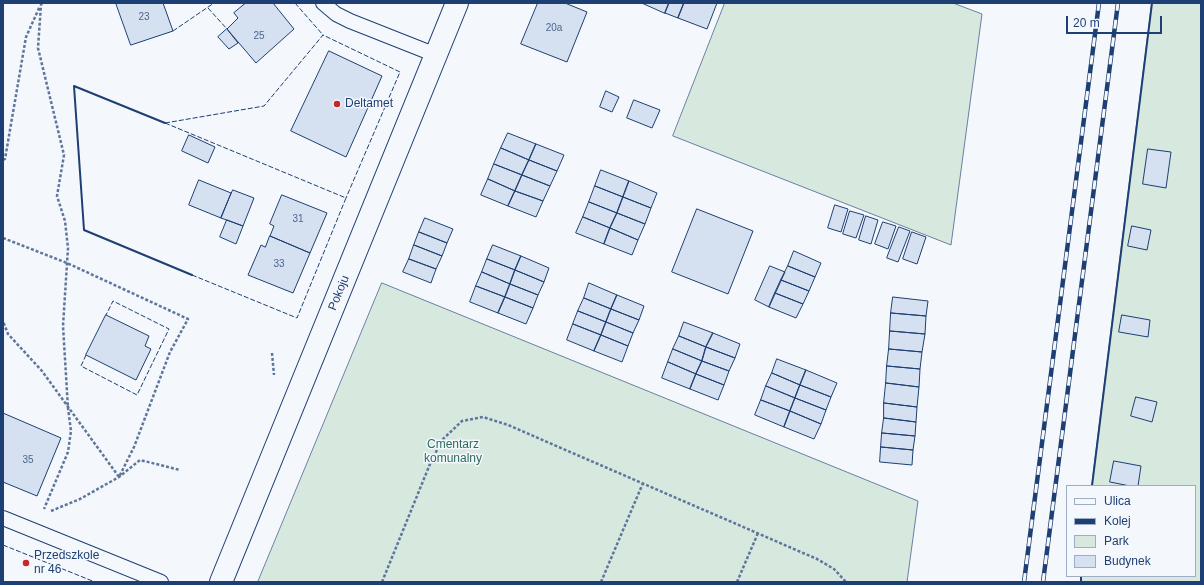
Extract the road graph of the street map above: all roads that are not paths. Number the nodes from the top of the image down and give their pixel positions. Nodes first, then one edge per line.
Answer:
1 (324, 3) edge
2 (457, 3) edge
3 (436, 54) junction
4 (3, 518) edge
5 (161, 582) edge
6 (221, 582) edge

1 - 3 lane
2 - 3 street, Pokoju
3 - 6 street, Pokoju
4 - 5 lane

